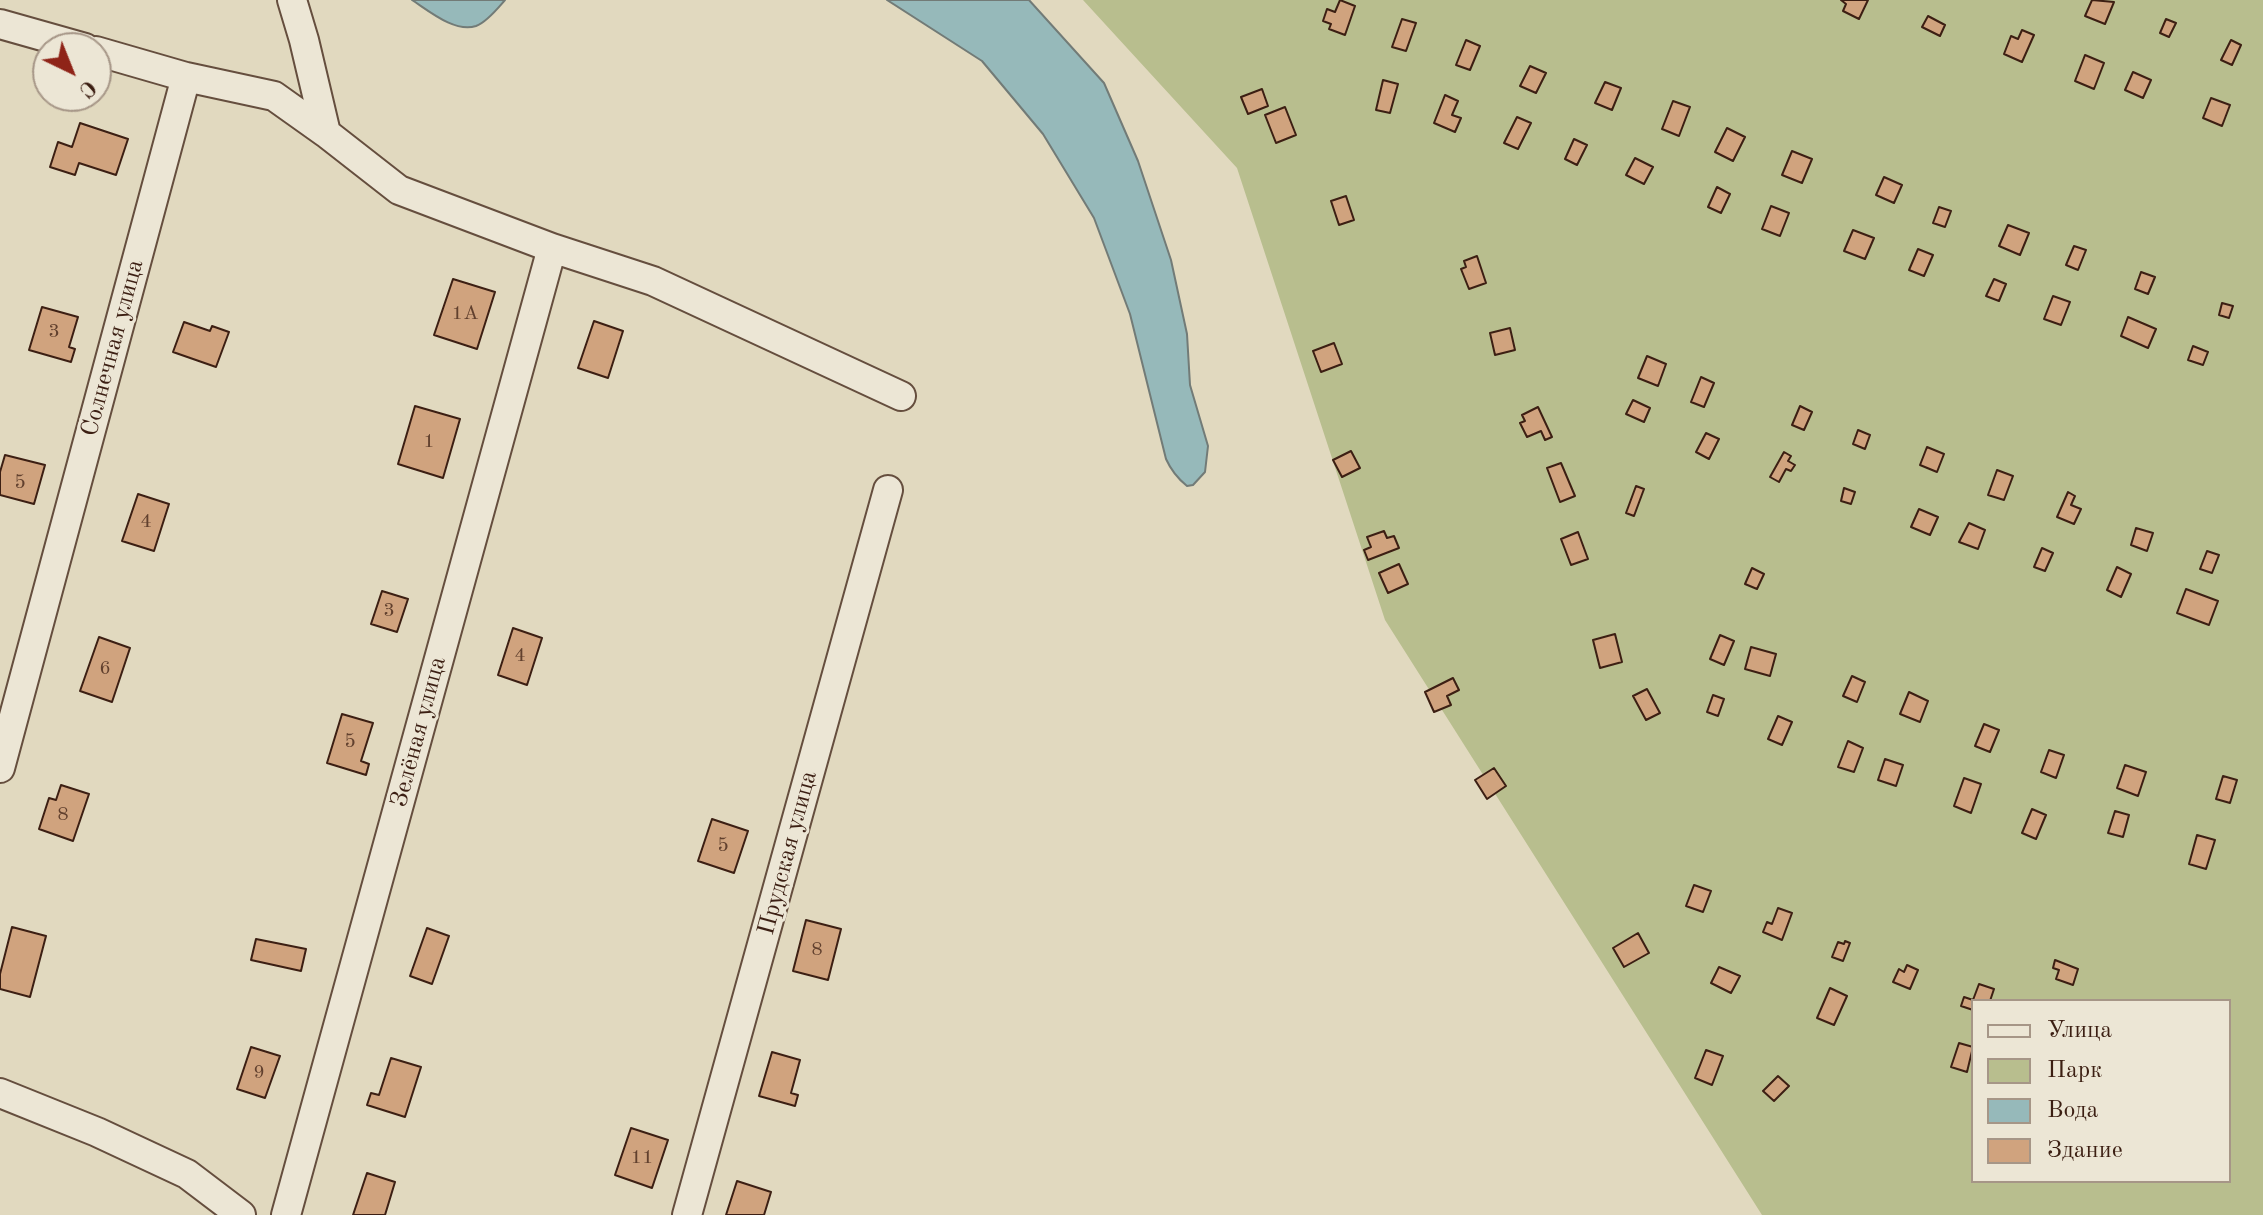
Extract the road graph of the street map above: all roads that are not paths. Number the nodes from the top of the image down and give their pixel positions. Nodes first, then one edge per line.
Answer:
1 (292, 0) edge
2 (0, 24) edge
3 (32, 33) edge
4 (112, 56) edge
5 (186, 77) junction
6 (326, 133) junction
7 (552, 248) junction
8 (901, 396) dead end
9 (888, 490) dead end
10 (0, 768) edge
11 (0, 1093) edge
12 (241, 1215) edge
13 (286, 1215) edge
14 (687, 1215) edge

1 - 6 street
2 - 3 street
4 - 5 street
5 - 6 street
5 - 10 street, Солнечная улица
6 - 7 street
7 - 8 street
7 - 13 street, Зелёная улица
9 - 14 street, Прудская улица
11 - 12 street

